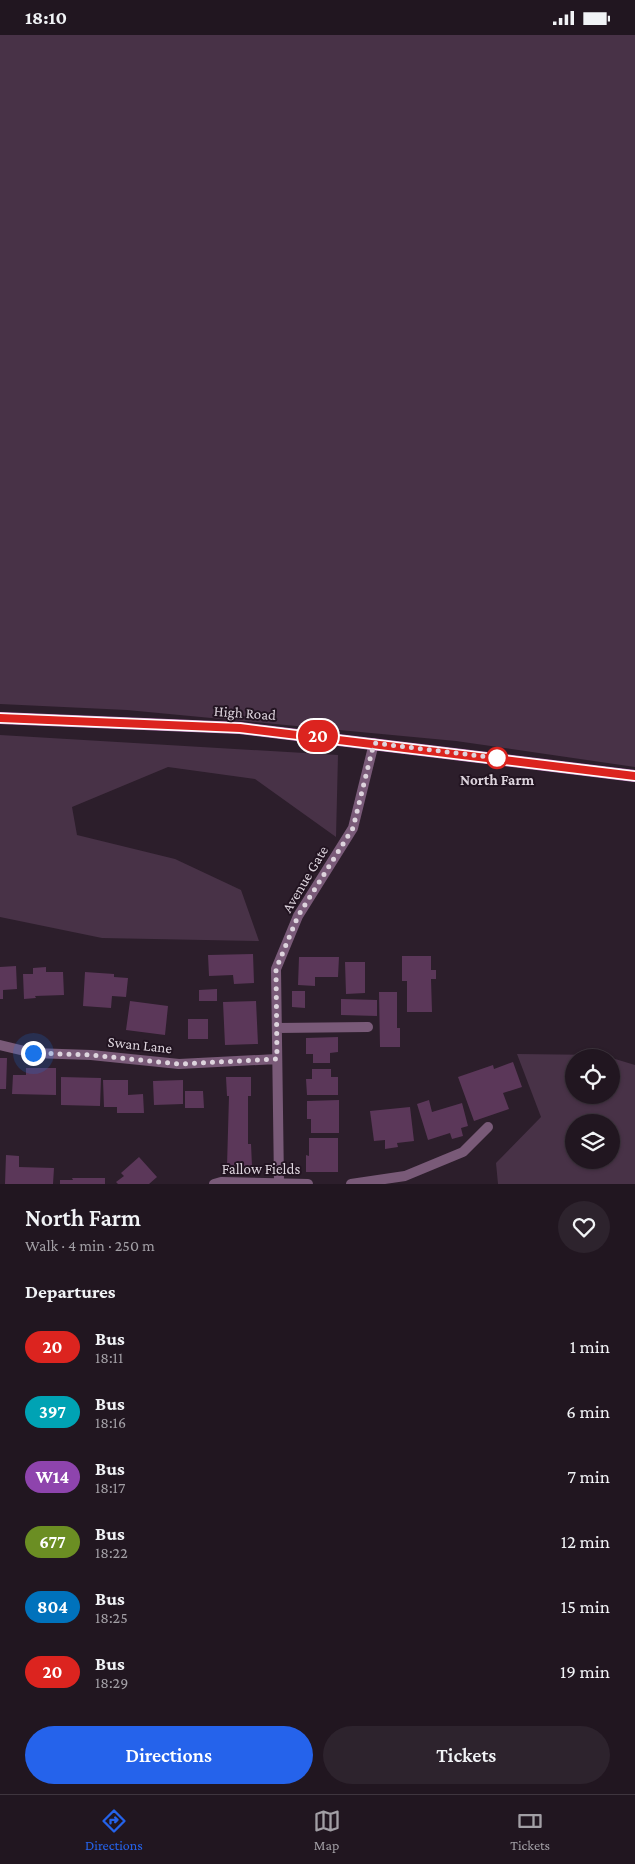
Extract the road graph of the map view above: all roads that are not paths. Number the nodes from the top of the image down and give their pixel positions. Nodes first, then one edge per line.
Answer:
1 (0, 718) edge
2 (374, 743) junction
3 (635, 776) edge
4 (368, 1027) dead end
5 (277, 1028) junction
6 (0, 1045) edge
7 (277, 1059) junction
8 (488, 1127) dead end
9 (278, 1182) junction
10 (214, 1184) edge
11 (308, 1184) edge
12 (351, 1184) edge

1 - 2 main road, High Road
2 - 3 main road, High Road
2 - 5 street, Avenue Gate
4 - 5 street
5 - 7 street, Avenue Gate
6 - 7 street, Swan Lane
7 - 9 street, Avenue Gate
8 - 12 street
9 - 10 street, Fallow Fields
9 - 11 street, Fallow Fields

